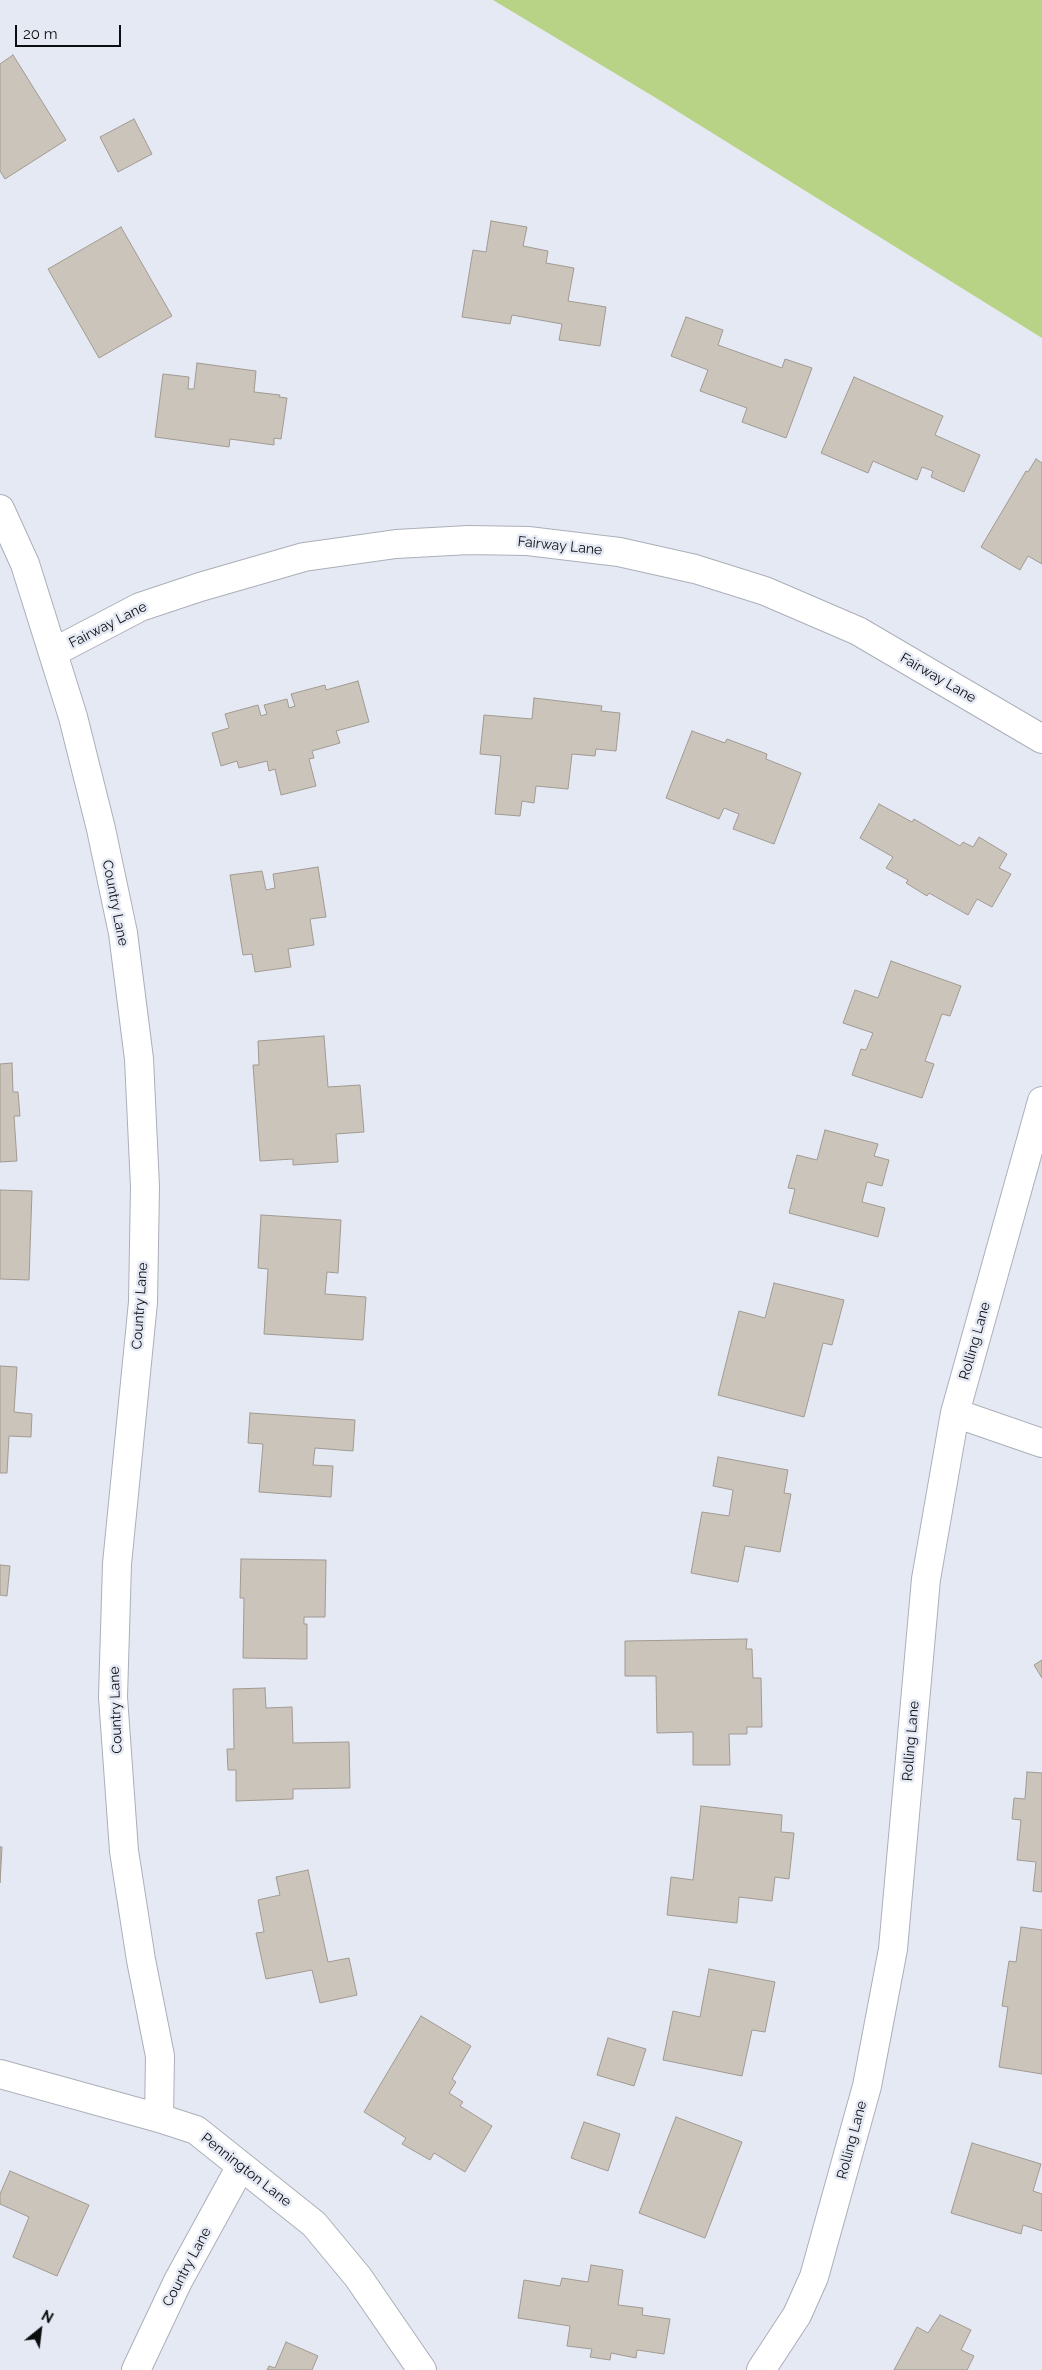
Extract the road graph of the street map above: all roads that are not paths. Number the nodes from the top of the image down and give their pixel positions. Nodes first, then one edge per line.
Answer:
1 (0, 509) edge
2 (54, 652) junction
3 (1042, 739) edge
4 (1042, 1101) edge
5 (955, 1413) junction
6 (1042, 1443) edge
7 (0, 2074) edge
8 (159, 2118) junction
9 (241, 2166) junction
10 (136, 2370) edge
11 (422, 2370) edge
12 (761, 2370) edge

1 - 2 street, Country Lane
2 - 3 street, Fairway Lane
2 - 8 street, Country Lane
4 - 5 street, Rolling Lane
5 - 6 street
5 - 12 street, Rolling Lane
7 - 8 street, Pennington Lane
8 - 9 street, Pennington Lane
9 - 10 street, Country Lane
9 - 11 street, Pennington Lane

